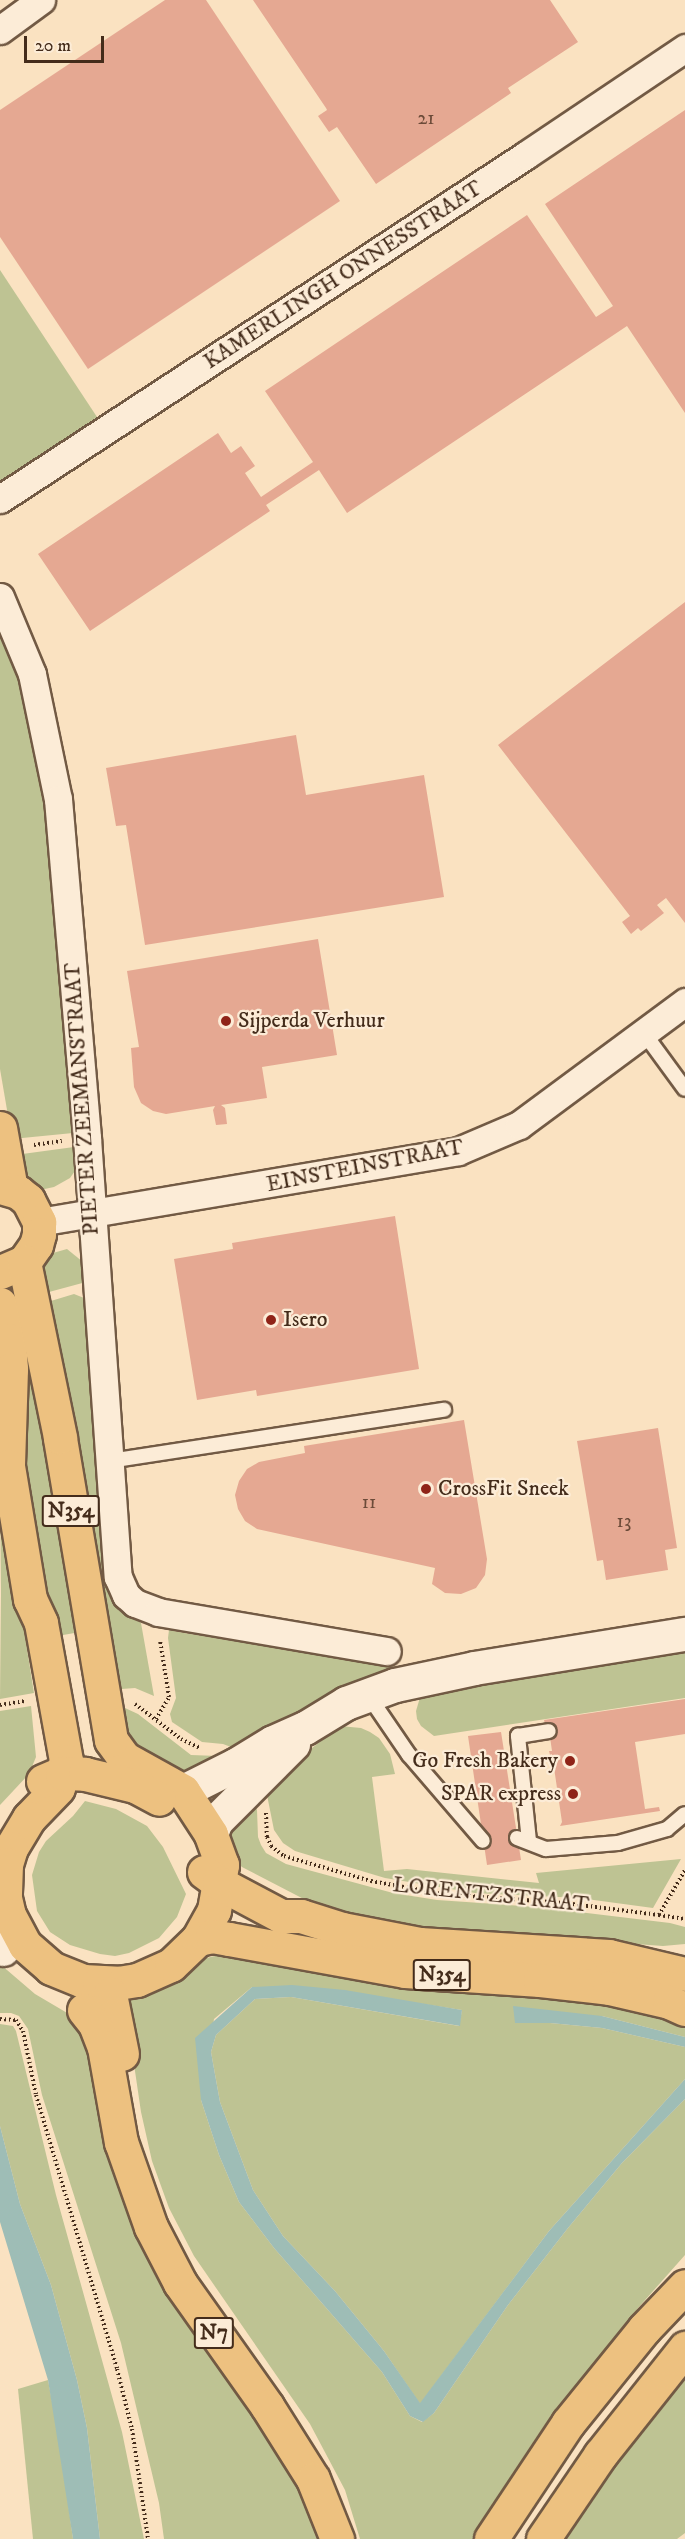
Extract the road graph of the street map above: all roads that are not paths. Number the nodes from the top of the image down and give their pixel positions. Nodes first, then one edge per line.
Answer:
1 (41, 0) edge
2 (0, 30) edge
3 (685, 48) edge
4 (0, 499) edge
5 (0, 597) edge
6 (685, 1002) edge
7 (644, 1033) junction
8 (685, 1089) edge
9 (2, 1139) edge
10 (5, 1188) edge
11 (90, 1214) junction
12 (39, 1222) junction
13 (12, 1267) edge
14 (0, 1304) edge
15 (444, 1410) dead end
16 (109, 1461) junction
17 (685, 1634) edge
18 (387, 1651) dead end
19 (368, 1695) junction
20 (305, 1728) junction
21 (549, 1731) dead end
22 (51, 1778) junction
23 (173, 1796) junction
24 (685, 1814) edge
25 (0, 1824) edge
26 (211, 1833) junction
27 (483, 1841) dead end
28 (220, 1874) junction
29 (198, 1939) junction
30 (4, 1940) edge
31 (685, 1974) edge
32 (92, 1996) junction
33 (685, 2009) edge
34 (685, 2286) edge
35 (685, 2348) edge
36 (337, 2539) edge
37 (491, 2539) edge
38 (543, 2539) edge

1 - 2 street
3 - 4 street, KAMERLINGH ONNESSTRAAT
5 - 11 street, PIETER ZEEMANSTRAAT
6 - 7 street, EINSTEINSTRAAT
7 - 8 lane
7 - 11 street, EINSTEINSTRAAT
9 - 10 main road
10 - 12 main road
11 - 12 street, EINSTEINSTRAAT
11 - 16 street, PIETER ZEEMANSTRAAT
12 - 13 main road, N354
13 - 23 main road, N354
14 - 22 main road, N354
15 - 16 lane
16 - 18 street, PIETER ZEEMANSTRAAT
17 - 19 street
19 - 20 street
19 - 27 lane
20 - 23 street
20 - 26 street
21 - 24 lane
22 - 23 main road, N354
22 - 25 main road
22 - 30 main road, N354
23 - 26 main road, N354
23 - 28 main road, N354
26 - 28 main road, N354
28 - 29 main road, N354
28 - 31 main road, N354
29 - 32 main road, N354
29 - 33 main road, N354
30 - 32 main road, N354
32 - 36 main road, N7
34 - 37 main road
35 - 38 main road

